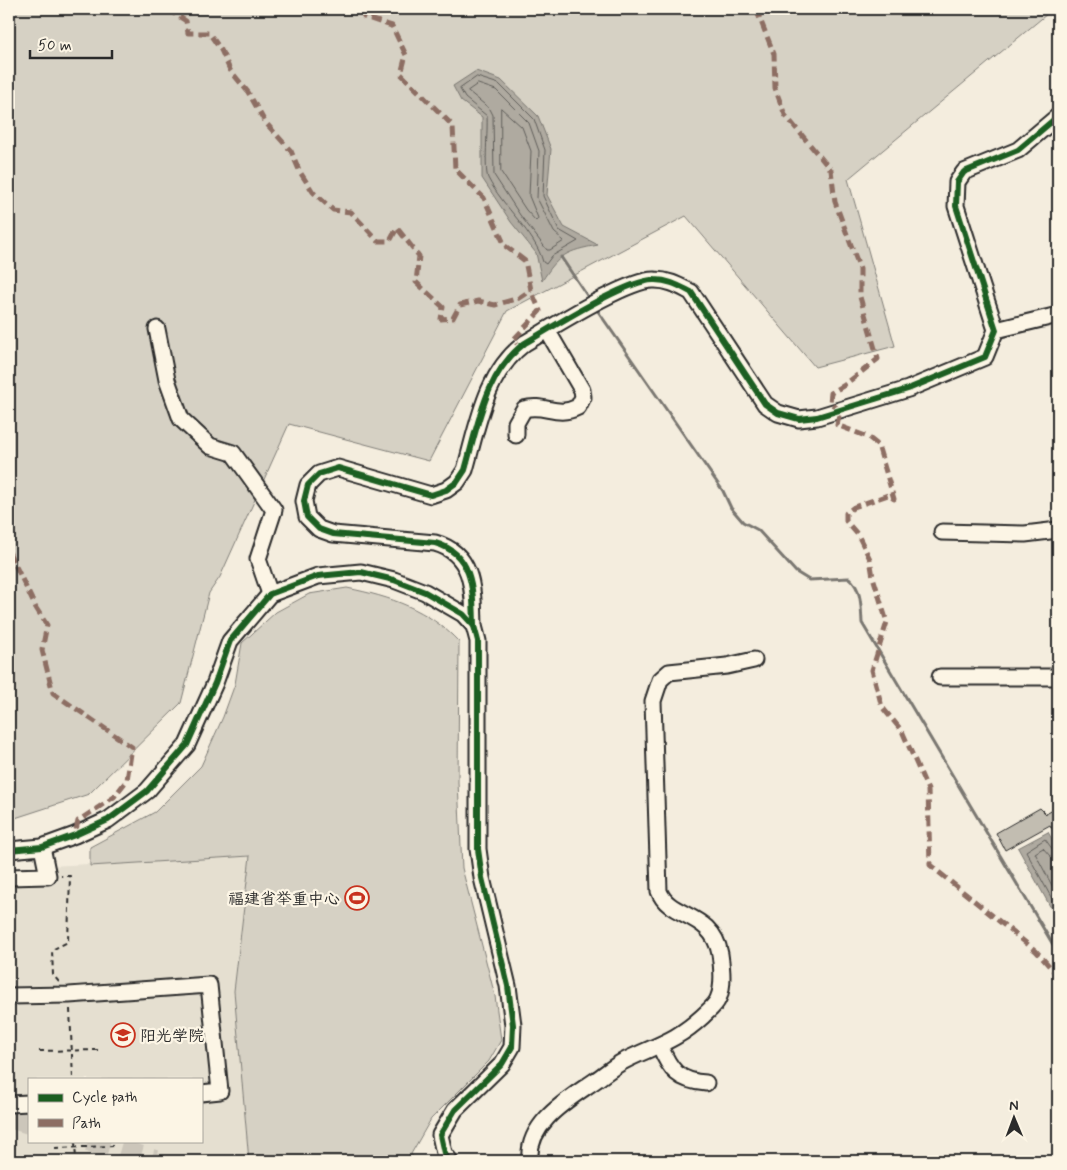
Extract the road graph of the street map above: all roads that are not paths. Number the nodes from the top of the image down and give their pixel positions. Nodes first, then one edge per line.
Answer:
1 (1058, 116) edge
2 (1058, 318) edge
3 (157, 329) dead end
4 (547, 330) junction
5 (996, 330) junction
6 (516, 435) dead end
7 (1058, 530) edge
8 (942, 532) dead end
9 (270, 594) junction
10 (474, 626) junction
11 (754, 660) dead end
12 (940, 676) dead end
13 (1058, 677) edge
14 (42, 847) junction
15 (9, 850) edge
16 (9, 877) edge
17 (9, 996) edge
18 (660, 1046) junction
19 (706, 1083) dead end
20 (202, 1093) edge
21 (28, 1103) edge
22 (9, 1104) edge
23 (450, 1161) edge
24 (530, 1161) edge

1 - 5 street
2 - 5 street
3 - 9 street
4 - 5 street
4 - 6 street
4 - 10 street
7 - 8 street
9 - 10 street
9 - 14 street
10 - 23 street
11 - 18 street
12 - 13 street
14 - 15 street
14 - 16 street
17 - 20 street
18 - 19 street
18 - 24 street
21 - 22 street

